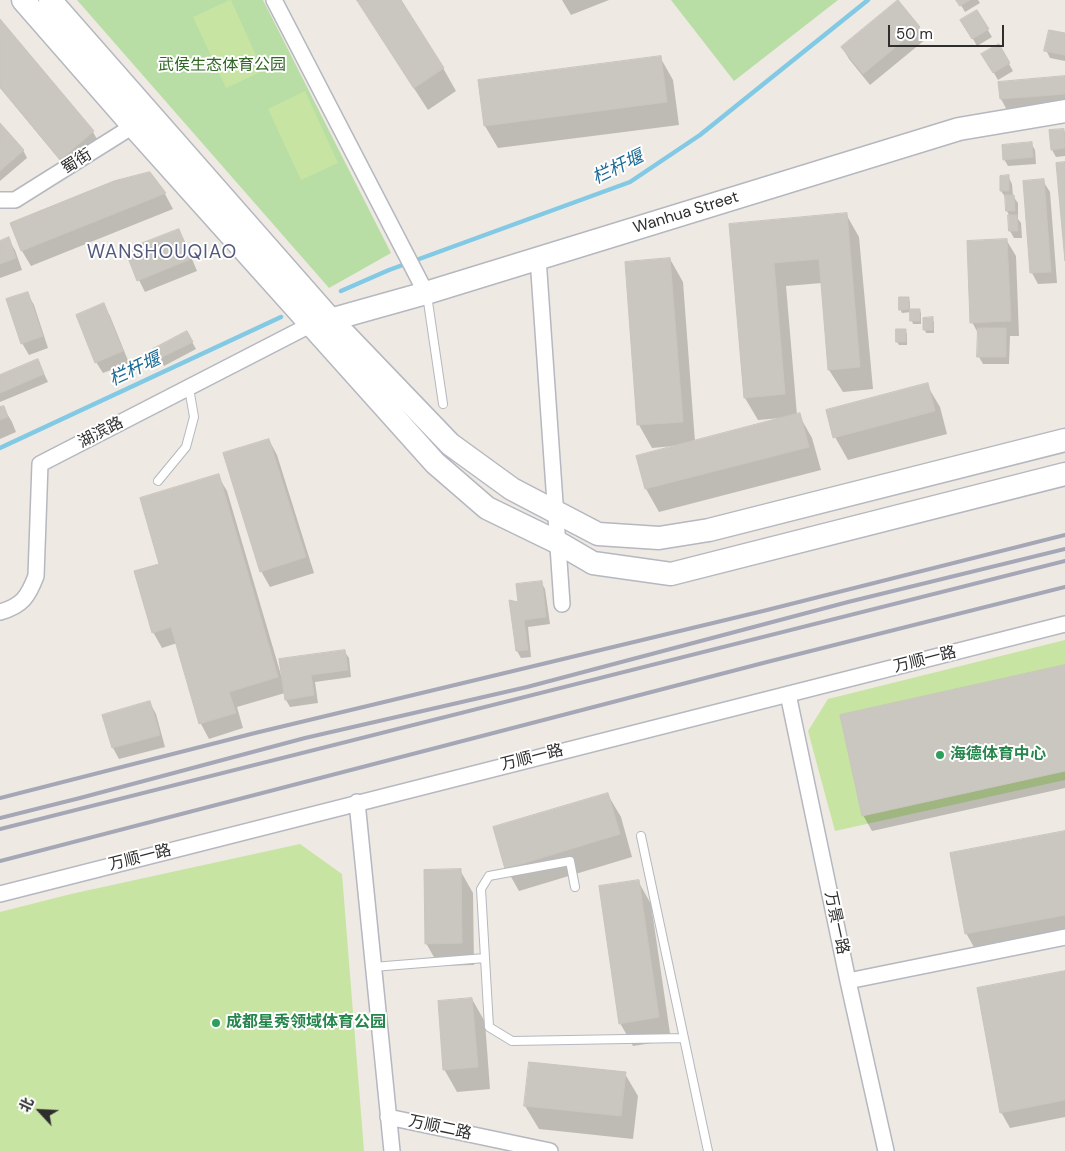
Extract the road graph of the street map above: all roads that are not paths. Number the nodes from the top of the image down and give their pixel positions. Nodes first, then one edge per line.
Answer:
1 (24, 0) edge
2 (50, 0) edge
3 (274, 0) edge
4 (1065, 111) edge
5 (142, 121) junction
6 (0, 200) edge
7 (538, 258) junction
8 (426, 292) junction
9 (320, 323) junction
10 (189, 388) junction
11 (444, 404) dead end
12 (1065, 440) edge
13 (1065, 474) edge
14 (158, 481) dead end
15 (555, 512) junction
16 (558, 542) junction
17 (562, 604) dead end
18 (0, 612) edge
19 (1065, 624) edge
20 (788, 694) junction
21 (357, 802) junction
22 (641, 836) dead end
23 (575, 887) dead end
24 (0, 894) edge
25 (1065, 937) edge
26 (485, 958) junction
27 (373, 967) junction
28 (848, 981) junction
29 (684, 1038) junction
30 (388, 1117) junction
31 (392, 1151) edge
32 (550, 1151) edge
33 (708, 1151) edge
34 (886, 1151) edge

1 - 5 street
2 - 5 street
3 - 8 street
4 - 7 street, Wanhua Street
5 - 6 street, 蜀街
5 - 9 street
7 - 8 street, Wanhua Street
7 - 15 street
8 - 9 street, Wanhua Street
8 - 11 lane
9 - 10 street, 湖滨路
9 - 15 street
9 - 16 street
10 - 14 lane
10 - 18 street, 湖滨路
12 - 15 street
13 - 16 street
15 - 16 street
16 - 17 street
19 - 20 street, 万顺一路
20 - 21 street, 万顺一路
20 - 28 street, 万景一路
21 - 24 street, 万顺一路
21 - 27 street
22 - 29 lane
23 - 26 lane
25 - 28 street
26 - 27 lane
26 - 29 lane
27 - 30 street
28 - 34 street, 万景一路
29 - 33 lane
30 - 31 street
30 - 32 street, 万顺二路

